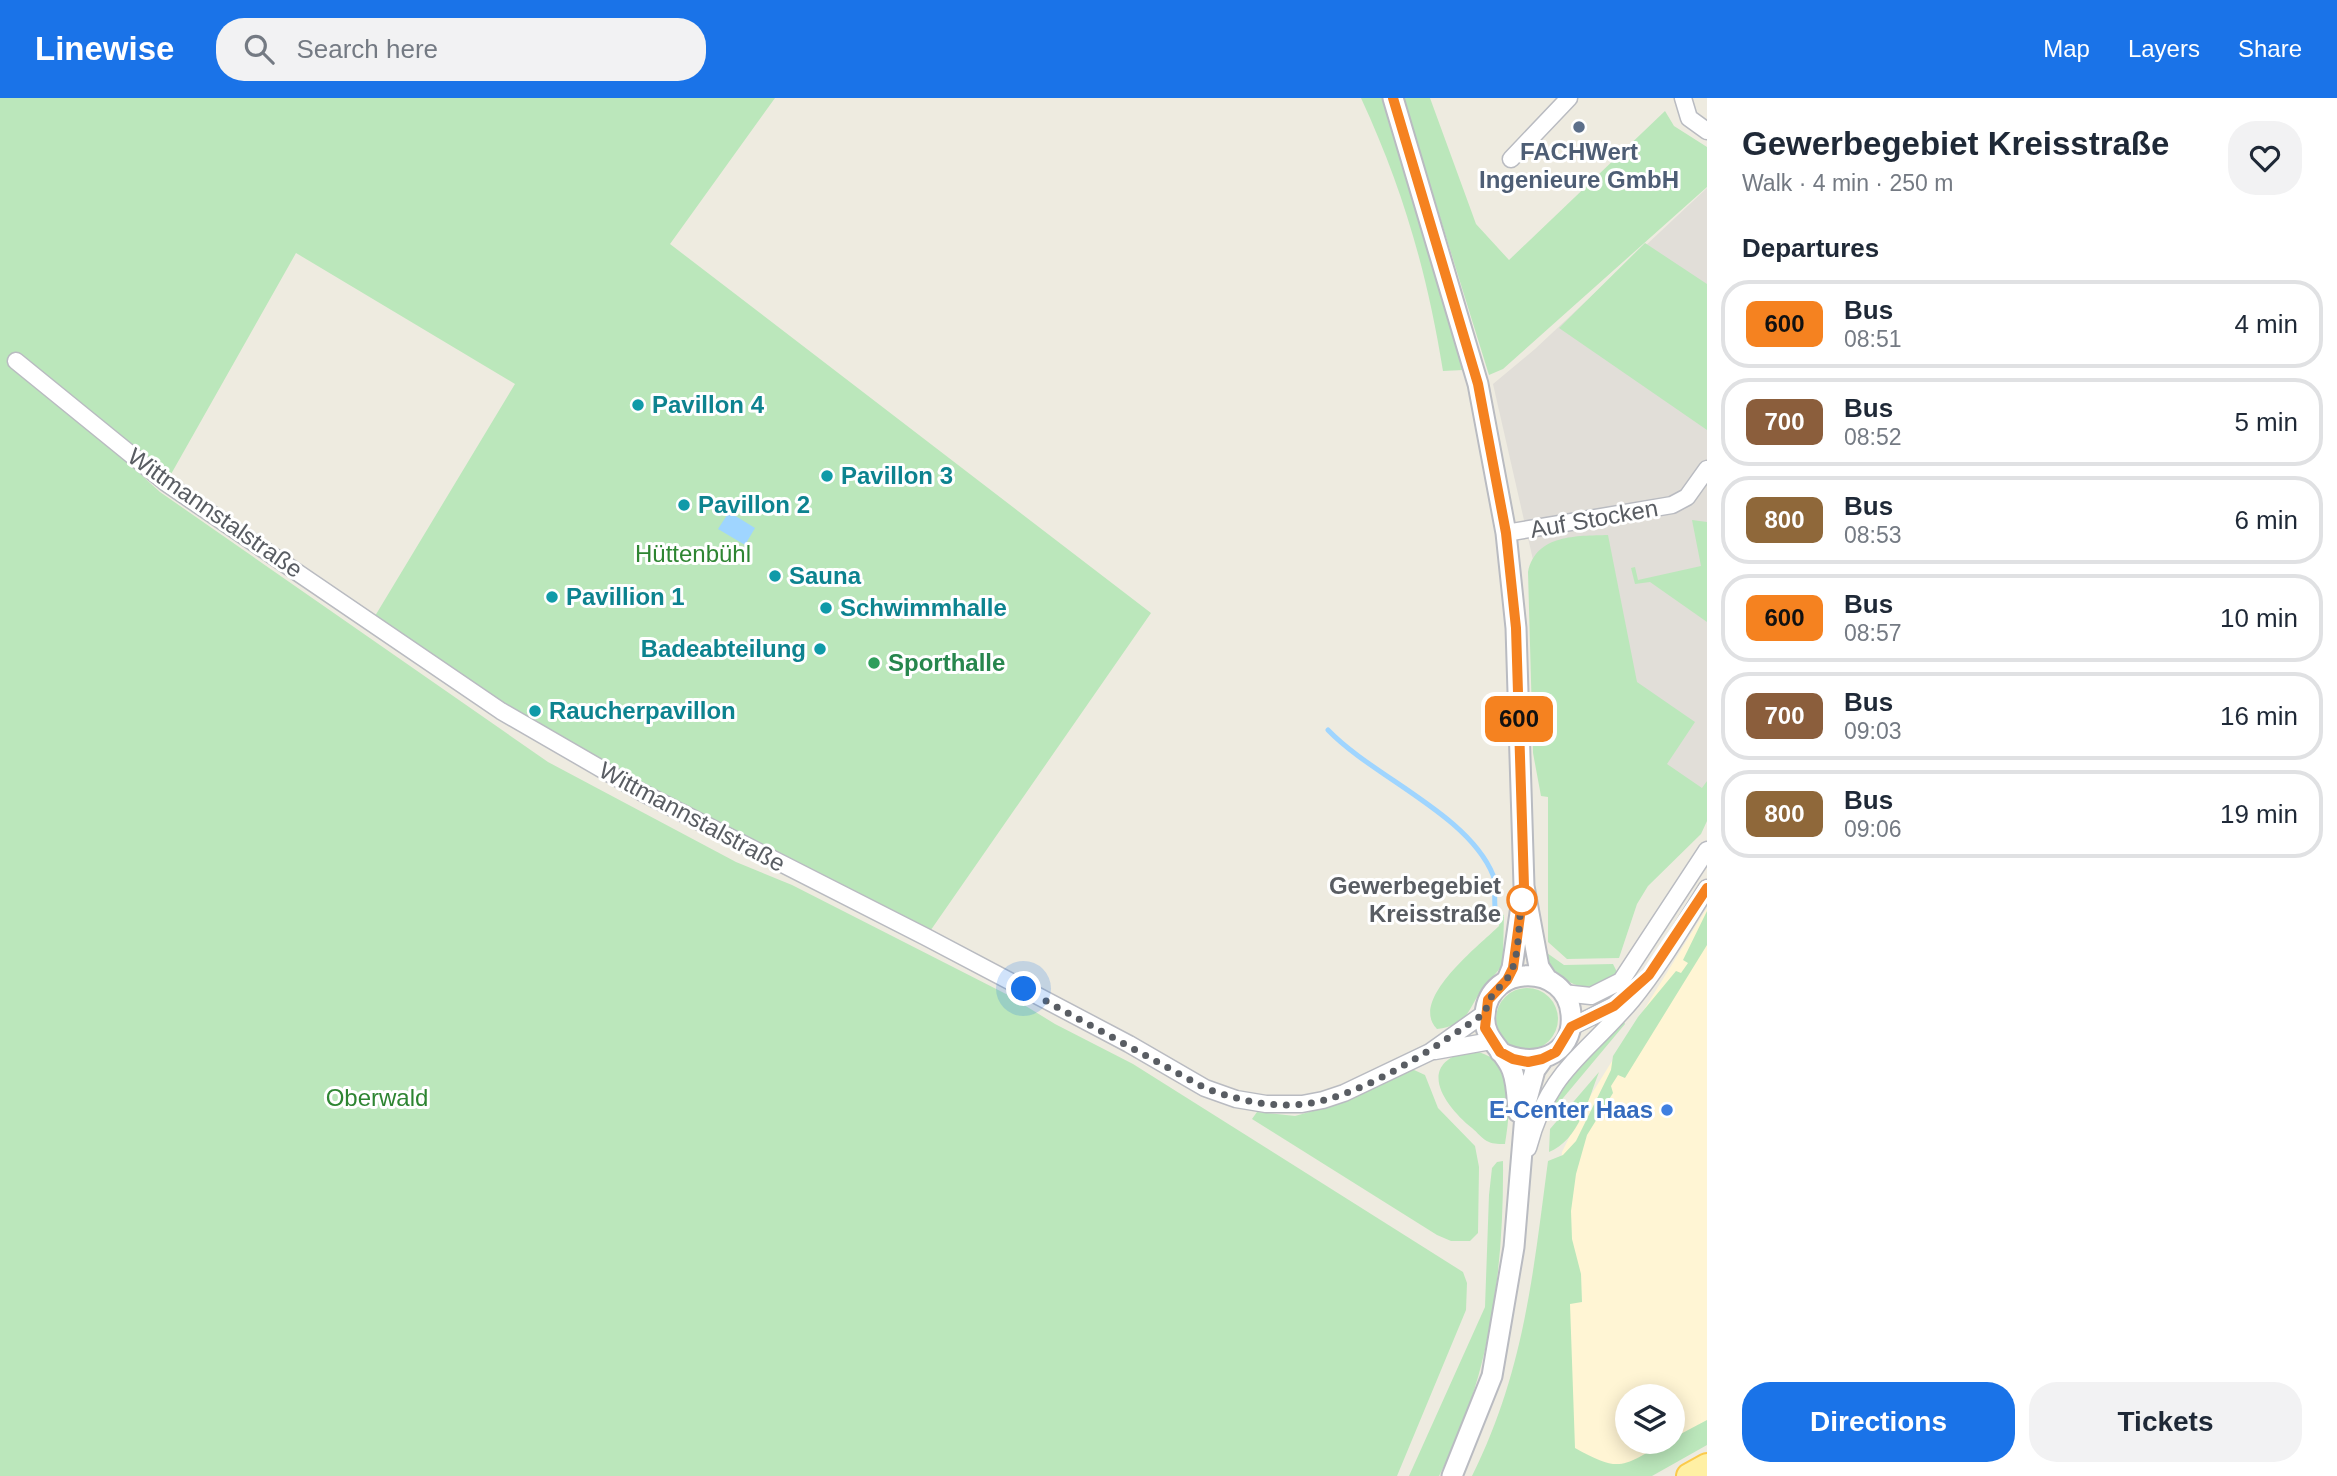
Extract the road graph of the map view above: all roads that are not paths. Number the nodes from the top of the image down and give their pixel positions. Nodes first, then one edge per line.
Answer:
1 (1393, 98) edge
2 (1569, 98) edge
3 (1683, 98) edge
4 (1707, 131) edge
5 (1511, 159) dead end
6 (16, 360) dead end
7 (1707, 468) edge
8 (1506, 533) junction
9 (1707, 850) edge
10 (1524, 886) junction
11 (1707, 888) edge
12 (1649, 975) junction
13 (1547, 979) junction
14 (1507, 980) junction
15 (1563, 993) junction
16 (1485, 1013) junction
17 (1571, 1027) junction
18 (1496, 1046) junction
19 (1430, 1052) junction
20 (1542, 1059) junction
21 (1523, 1169) junction
22 (1707, 1466) edge
23 (1452, 1476) edge
24 (1689, 1476) edge

1 - 8 street
2 - 5 street
3 - 4 street
6 - 19 street, Wittmannstalstraße
7 - 8 street, Auf Stocken
8 - 10 street
9 - 15 street
10 - 13 street
10 - 14 street
11 - 12 street
12 - 17 street
12 - 21 street
13 - 14 street
13 - 15 street
14 - 16 street
15 - 17 street
16 - 18 street
16 - 19 street, Wittmannstalstraße
17 - 20 street
18 - 19 street, Wittmannstalstraße
18 - 20 street
18 - 21 street
20 - 21 street
21 - 23 street
22 - 24 main road

